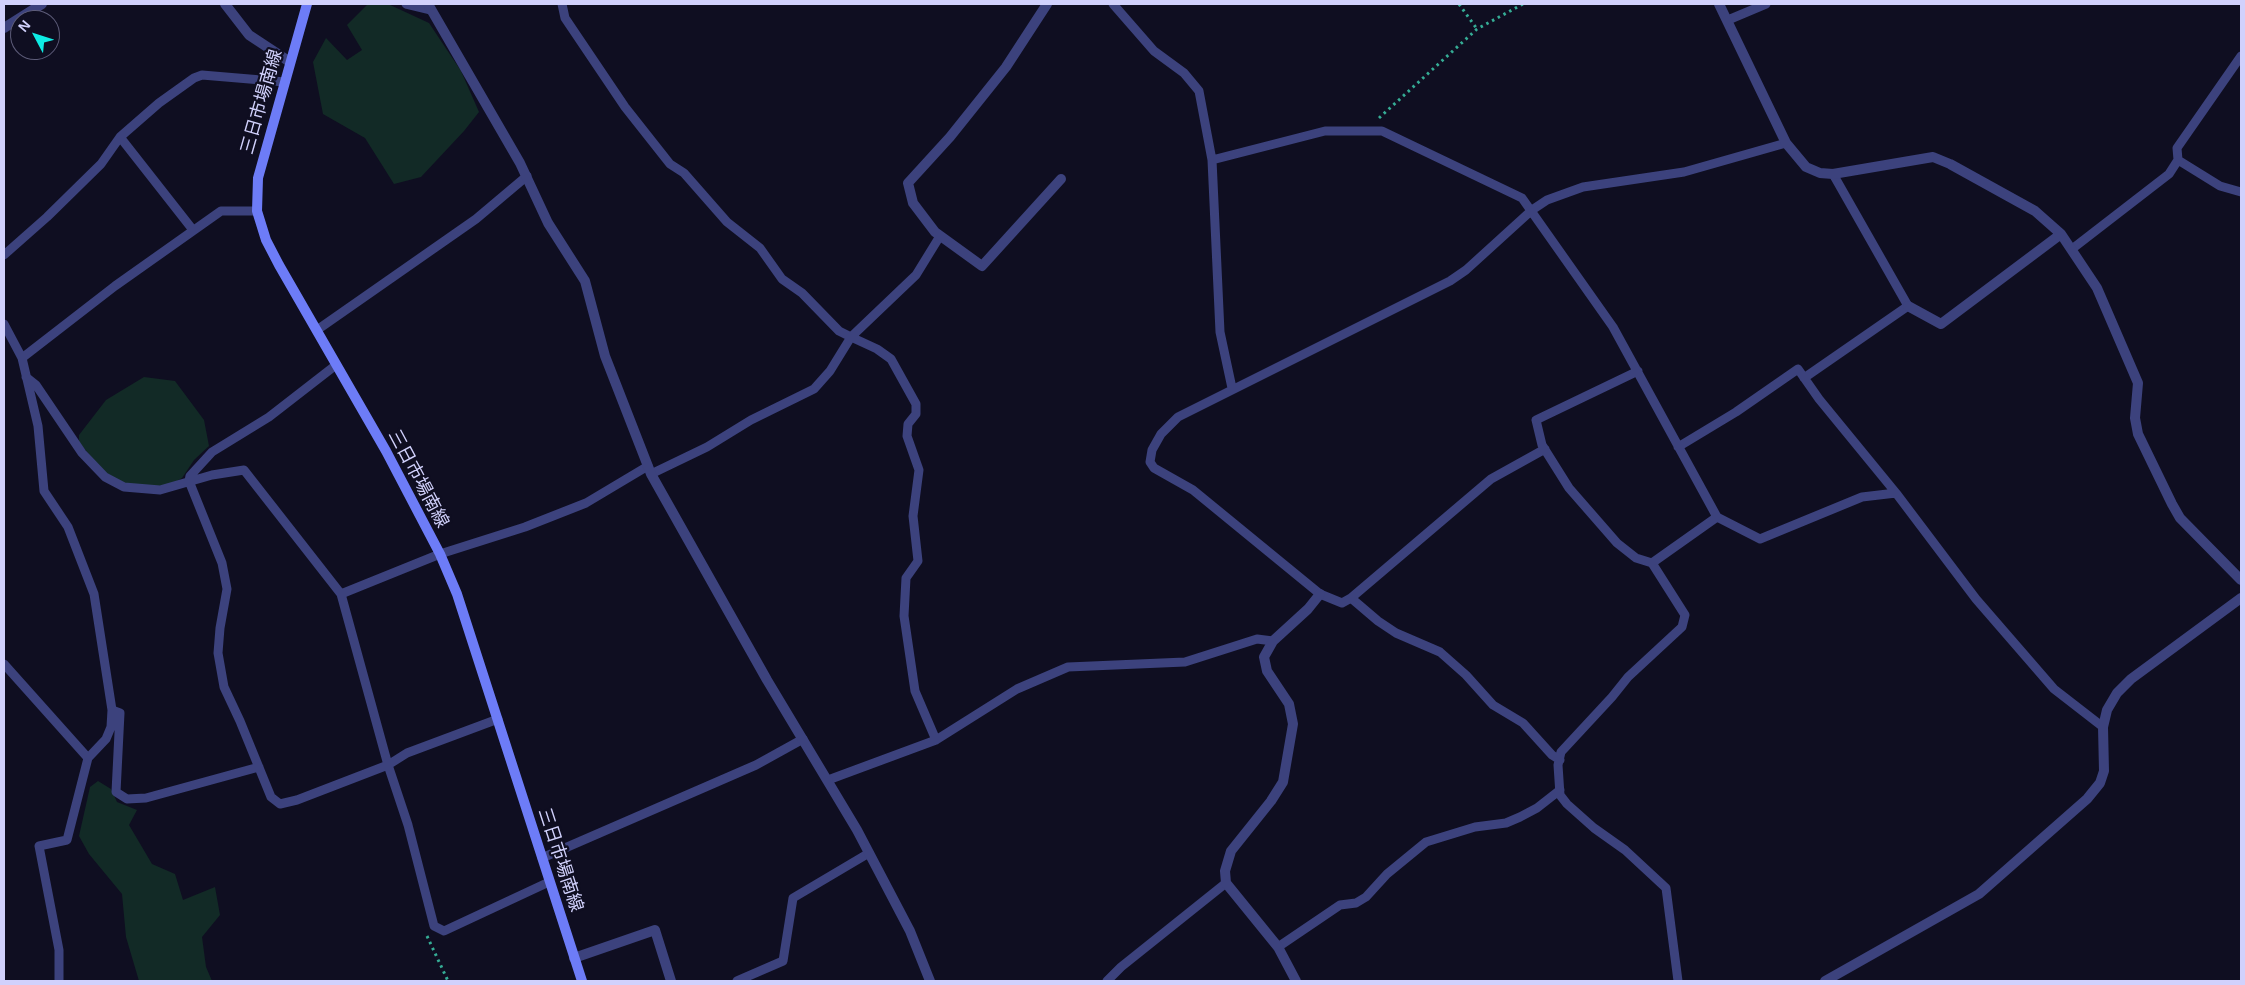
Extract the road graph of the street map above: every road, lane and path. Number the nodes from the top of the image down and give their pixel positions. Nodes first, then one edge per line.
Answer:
1 (42, 4) edge
2 (225, 4) edge
3 (307, 4) edge
4 (406, 4) edge
5 (562, 4) edge
6 (1047, 4) edge
7 (1113, 4) edge
8 (1459, 4) edge
9 (1523, 4) edge
10 (1719, 4) edge
11 (1766, 4) edge
12 (430, 7) edge
13 (1728, 20) junction
14 (4, 28) edge
15 (1477, 29) junction
16 (2241, 56) edge
17 (290, 62) junction
18 (285, 82) junction
19 (1365, 131) junction
20 (120, 137) junction
21 (1786, 143) junction
22 (1212, 160) junction
23 (2178, 160) junction
24 (1833, 174) junction
25 (527, 176) junction
26 (1061, 179) dead end
27 (2241, 192) edge
28 (1532, 210) junction
29 (257, 211) junction
30 (193, 230) junction
31 (2061, 234) junction
32 (940, 236) junction
33 (2072, 249) junction
34 (4, 255) edge
35 (1908, 306) junction
36 (4, 324) edge
37 (317, 330) junction
38 (851, 337) junction
39 (22, 358) junction
40 (336, 365) junction
41 (1638, 371) junction
42 (26, 377) junction
43 (1804, 378) junction
44 (1232, 388) junction
45 (1678, 447) junction
46 (1545, 449) junction
47 (650, 470) junction
48 (189, 482) junction
49 (1896, 492) junction
50 (1717, 517) junction
51 (440, 554) junction
52 (1652, 563) junction
53 (2241, 580) edge
54 (340, 594) junction
55 (1320, 594) junction
56 (1351, 598) junction
57 (2241, 598) edge
58 (1273, 641) junction
59 (4, 664) edge
60 (112, 710) junction
61 (498, 719) junction
62 (2103, 727) junction
63 (803, 739) junction
64 (936, 740) junction
65 (88, 758) junction
66 (1560, 760) junction
67 (388, 765) junction
68 (258, 767) junction
69 (828, 780) junction
70 (1560, 790) junction
71 (869, 853) junction
72 (542, 858) junction
73 (549, 882) junction
74 (1226, 883) junction
75 (434, 926) junction
76 (1278, 947) junction
77 (574, 958) junction
78 (59, 981) edge
79 (448, 981) edge
80 (582, 981) edge
81 (672, 981) edge
82 (737, 981) edge
83 (930, 981) edge
84 (1107, 981) edge
85 (1296, 981) edge
86 (1678, 981) edge
87 (1825, 981) edge

1 - 14 street
2 - 17 street
3 - 17 main road, 三日市場南線
4 - 12 lane
5 - 38 lane
6 - 32 street
7 - 22 lane
8 - 15 path
9 - 15 path
10 - 13 street
11 - 13 lane
12 - 25 street
13 - 21 street
15 - 19 path
16 - 23 lane
17 - 18 main road, 三日市場南線
18 - 20 lane
18 - 29 main road, 三日市場南線
19 - 22 lane
19 - 28 lane
20 - 30 lane
20 - 34 lane
21 - 24 street
21 - 28 lane
22 - 44 lane
23 - 27 lane
23 - 33 lane
24 - 31 street
24 - 35 lane
25 - 37 lane
25 - 47 street
26 - 32 street
28 - 41 lane
28 - 44 lane
29 - 30 lane
29 - 37 main road, 三日市場南線
30 - 39 lane
31 - 33 street
31 - 35 street
32 - 38 lane
33 - 53 street
35 - 43 lane
36 - 39 lane
37 - 40 main road, 三日市場南線
38 - 47 lane
38 - 64 lane
39 - 42 lane
40 - 48 lane
40 - 51 main road, 三日市場南線
41 - 45 lane
41 - 46 lane
42 - 48 lane
42 - 60 lane
43 - 45 lane
43 - 49 lane
44 - 55 lane
45 - 50 lane
46 - 52 lane
46 - 56 lane
47 - 51 lane
47 - 63 street
48 - 54 lane
48 - 68 lane
49 - 50 lane
49 - 62 lane
50 - 52 lane
51 - 54 lane
51 - 61 main road, 三日市場南線
52 - 66 lane
54 - 67 lane
55 - 56 lane
55 - 58 street
56 - 66 lane
57 - 62 street
58 - 64 lane
58 - 74 street
59 - 65 lane
60 - 65 lane
60 - 68 lane
61 - 67 lane
61 - 72 main road, 三日市場南線
62 - 87 street
63 - 69 street
63 - 72 lane
64 - 69 lane
65 - 78 lane
66 - 70 lane
67 - 68 lane
67 - 75 lane
69 - 71 street
70 - 76 lane
70 - 86 lane
71 - 82 lane
71 - 83 street
72 - 73 main road, 三日市場南線
73 - 75 lane
73 - 77 main road, 三日市場南線
74 - 76 street
74 - 84 lane
75 - 79 path
76 - 85 street
77 - 80 main road, 三日市場南線
77 - 81 street

